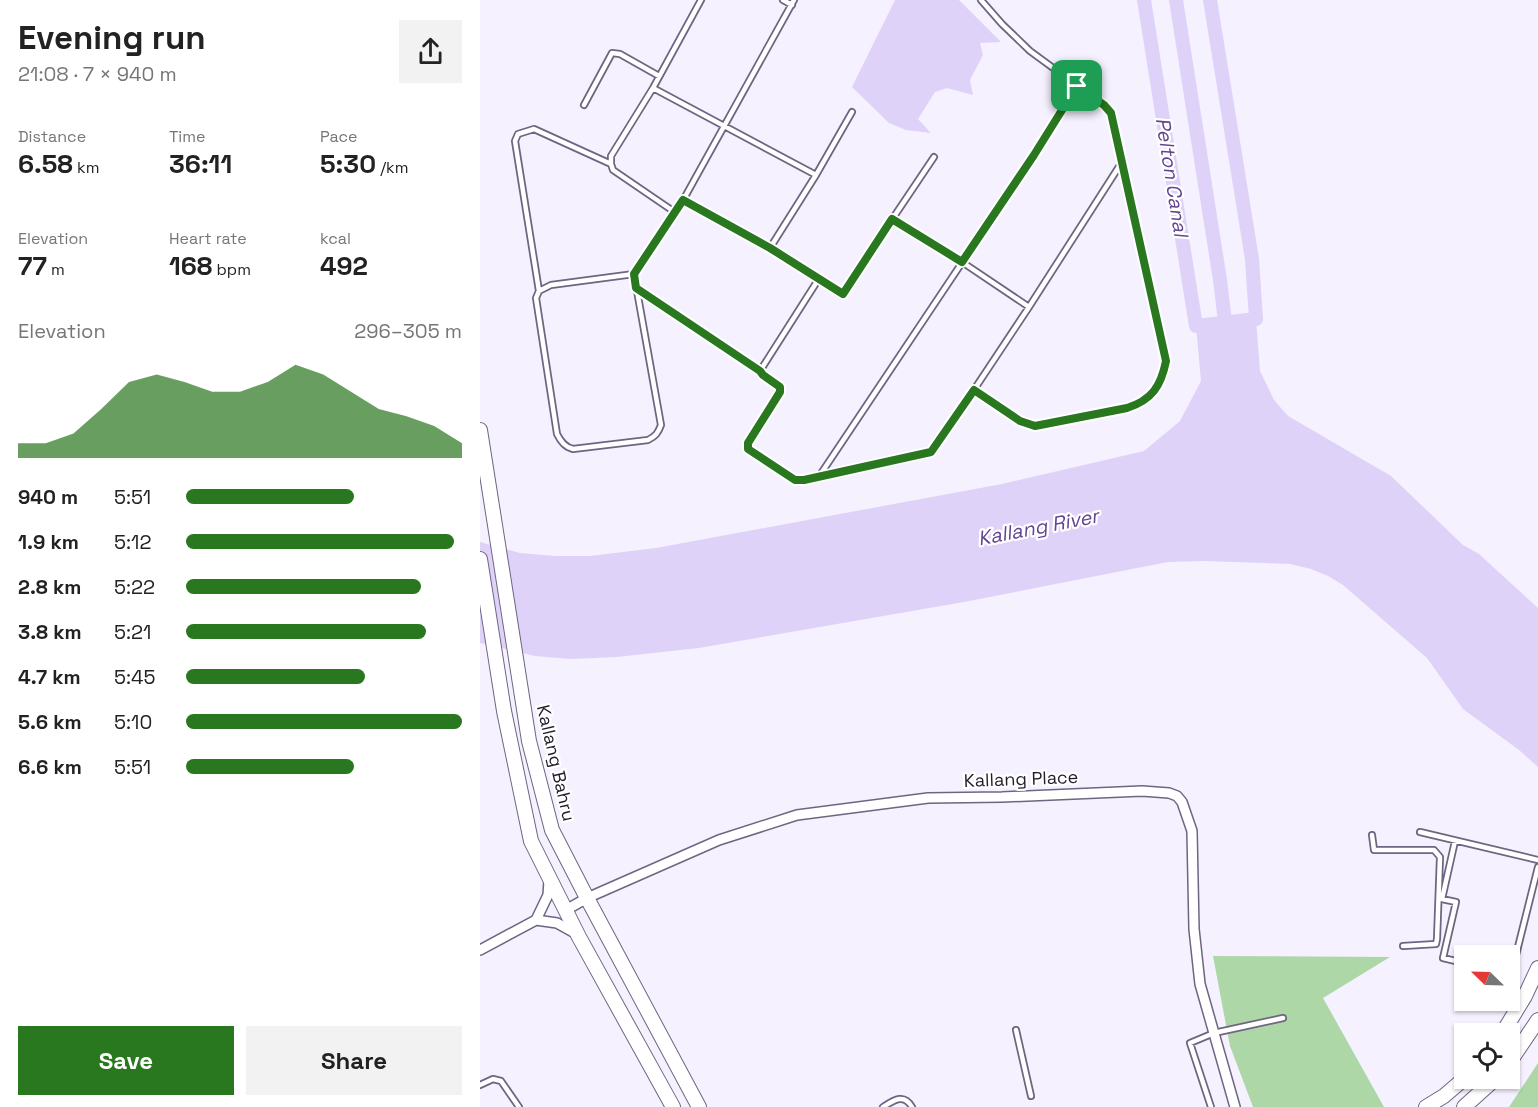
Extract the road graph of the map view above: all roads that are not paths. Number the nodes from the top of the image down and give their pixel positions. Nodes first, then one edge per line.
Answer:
1 (702, 0) edge
2 (783, 0) edge
3 (984, 1) edge
4 (793, 2) edge
5 (659, 76) junction
6 (1077, 86) junction
7 (653, 88) junction
8 (584, 105) dead end
9 (852, 112) dead end
10 (723, 126) junction
11 (934, 157) dead end
12 (1122, 162) junction
13 (611, 164) junction
14 (816, 175) junction
15 (683, 200) junction
16 (676, 213) junction
17 (892, 219) junction
18 (770, 248) junction
19 (962, 262) junction
20 (634, 274) junction
21 (818, 279) junction
22 (636, 288) junction
23 (539, 291) junction
24 (1029, 307) junction
25 (760, 371) junction
26 (974, 390) junction
27 (480, 430) edge
28 (818, 478) junction
29 (480, 559) edge
30 (1420, 832) dead end
31 (1372, 834) dead end
32 (1455, 840) junction
33 (1538, 860) edge
34 (1538, 867) edge
35 (548, 876) junction
36 (587, 898) junction
37 (566, 910) junction
38 (536, 920) junction
39 (579, 937) junction
40 (1518, 945) edge
41 (1403, 946) dead end
42 (480, 950) edge
43 (1454, 961) edge
44 (1538, 968) edge
45 (1282, 1018) dead end
46 (1538, 1020) edge
47 (1508, 1023) edge
48 (1016, 1030) dead end
49 (1214, 1033) junction
50 (1520, 1047) edge
51 (480, 1085) edge
52 (1454, 1087) edge
53 (1484, 1089) edge
54 (1031, 1096) dead end
55 (519, 1107) edge
56 (673, 1107) edge
57 (699, 1107) edge
58 (883, 1107) edge
59 (912, 1107) edge
60 (1211, 1107) edge
61 (1235, 1107) edge
62 (1426, 1107) edge
63 (1464, 1107) edge

1 - 5 lane
2 - 4 lane
3 - 6 lane
4 - 10 lane
5 - 7 lane
5 - 8 lane
6 - 12 lane
6 - 19 lane
7 - 10 lane
7 - 13 lane
9 - 14 lane
10 - 14 lane
10 - 15 lane
11 - 17 lane
12 - 24 lane
12 - 26 lane
13 - 16 lane
13 - 23 lane
14 - 18 lane
15 - 16 lane
15 - 18 lane
16 - 20 lane
17 - 19 lane
17 - 21 lane
18 - 21 lane
19 - 24 lane
19 - 28 lane
20 - 22 lane
20 - 23 lane
21 - 25 lane
22 - 23 lane
22 - 25 lane
24 - 26 lane
25 - 28 lane
26 - 28 lane
27 - 36 main road, Kallang Bahru
29 - 35 main road
30 - 32 lane
31 - 41 lane
32 - 33 lane
32 - 43 lane
34 - 40 lane
35 - 37 main road
35 - 38 street
36 - 37 street, Kallang Place
36 - 49 street, Kallang Place
36 - 57 main road, Kallang Bahru
37 - 39 main road
38 - 39 street
38 - 42 street
39 - 56 main road
44 - 47 main road
45 - 49 lane
46 - 50 main road
48 - 54 lane
49 - 60 lane
49 - 61 street, Kallang Place
51 - 55 lane
52 - 62 main road
53 - 63 main road
58 - 59 lane

